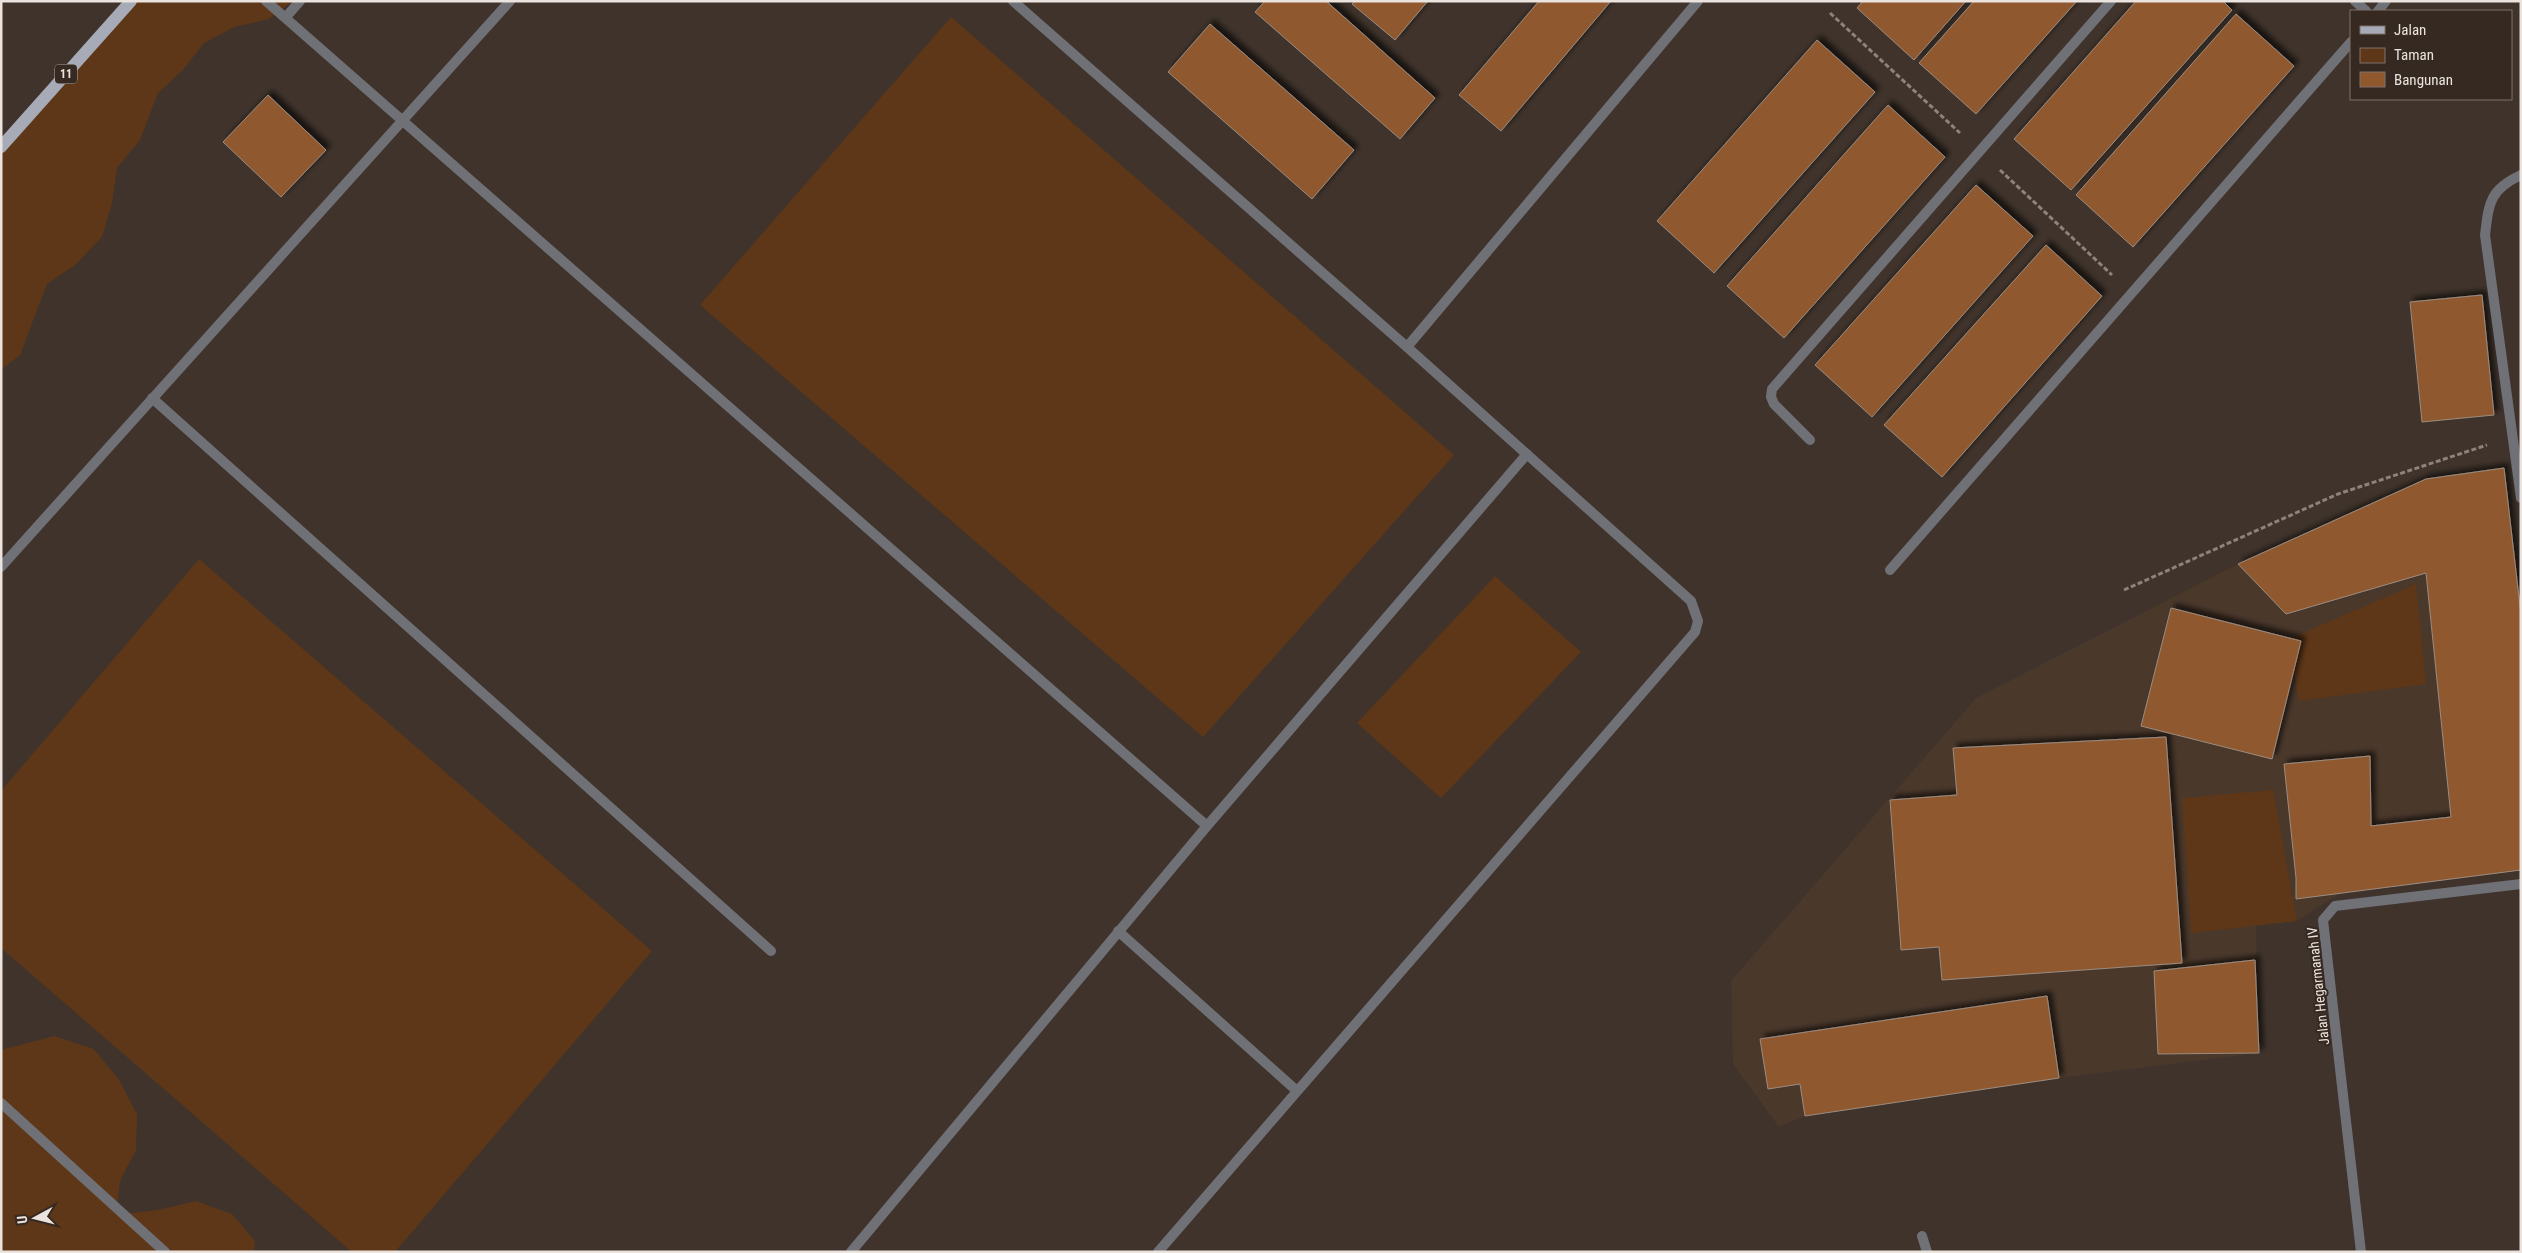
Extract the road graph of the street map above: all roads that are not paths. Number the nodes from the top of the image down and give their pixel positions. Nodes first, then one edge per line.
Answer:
1 (131, 1) edge
2 (266, 1) edge
3 (300, 1) edge
4 (510, 1) edge
5 (1013, 1) edge
6 (1698, 1) edge
7 (2111, 1) edge
8 (2355, 1) edge
9 (2365, 10) edge
10 (286, 18) junction
11 (2350, 43) edge
12 (404, 121) junction
13 (1, 147) edge
14 (2521, 175) edge
15 (1407, 347) junction
16 (152, 398) junction
17 (1810, 440) dead end
18 (1527, 454) junction
19 (2521, 498) edge
20 (1, 567) edge
21 (1890, 570) dead end
22 (1207, 826) junction
23 (2521, 884) edge
24 (1118, 931) junction
25 (771, 951) dead end
26 (1297, 1091) junction
27 (1, 1103) edge
28 (1922, 1236) dead end
29 (165, 1252) edge
30 (851, 1252) edge
31 (1158, 1252) edge
32 (1927, 1252) edge
33 (2361, 1252) edge

1 - 13 main road, 11
2 - 10 street
3 - 10 street
4 - 12 street
5 - 15 street
6 - 15 street
7 - 17 street
8 - 9 street
10 - 12 street
11 - 21 street
12 - 16 street
12 - 22 street
14 - 19 street
15 - 18 street
16 - 20 street
16 - 25 street
18 - 22 street
18 - 26 street
22 - 24 street
23 - 33 street, Jalan Hegarmanah IV
24 - 26 street
24 - 30 street
26 - 31 street
27 - 29 street
28 - 32 street

